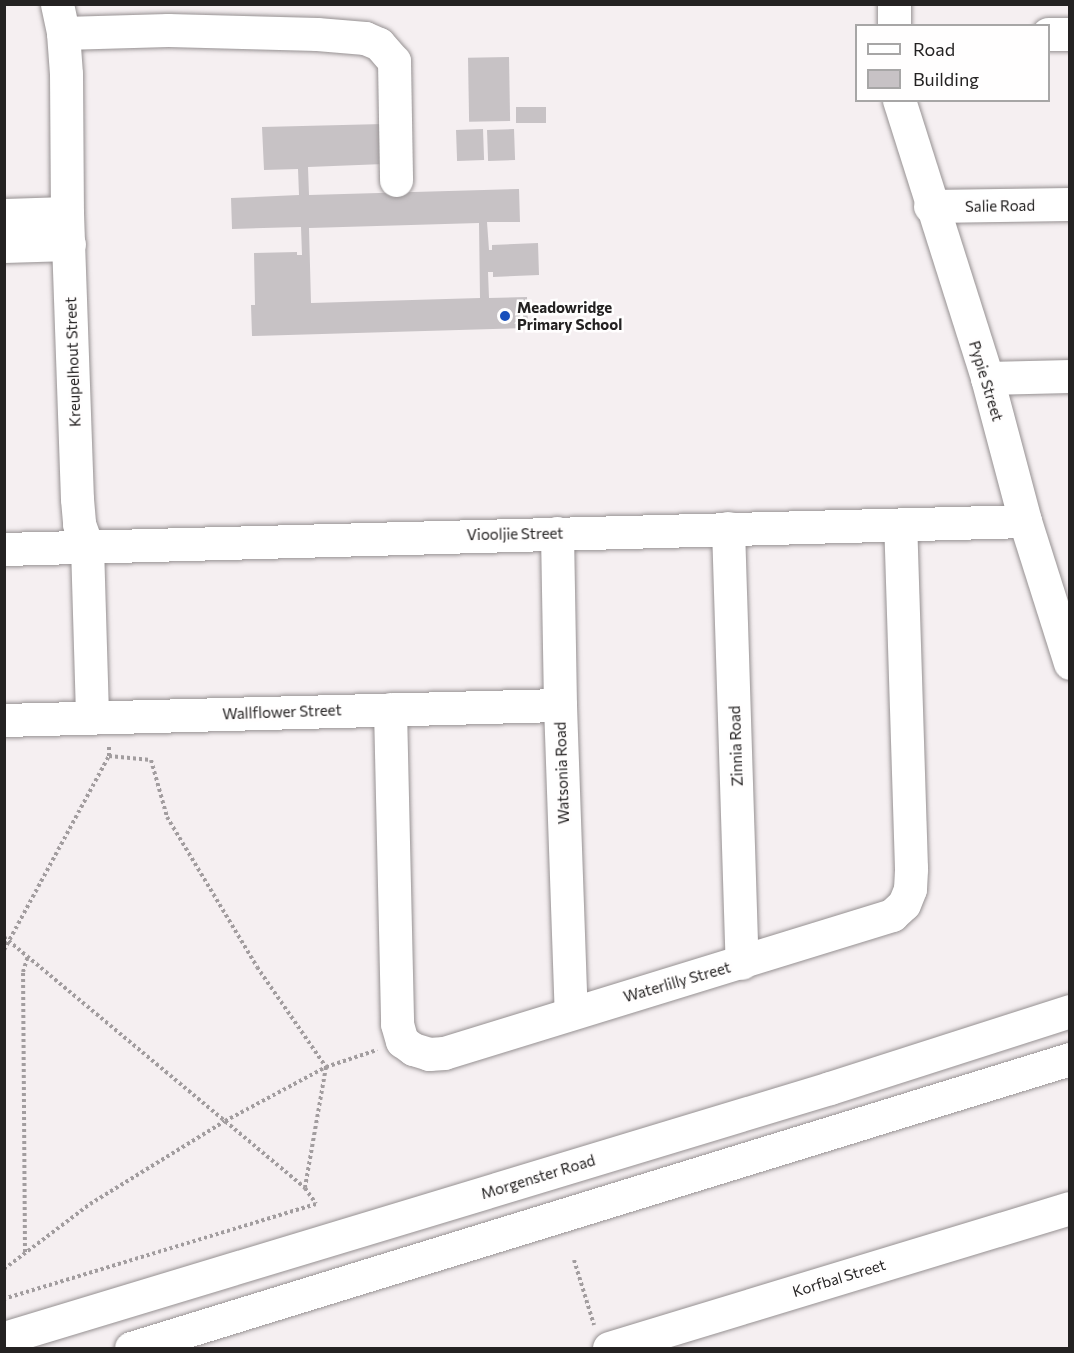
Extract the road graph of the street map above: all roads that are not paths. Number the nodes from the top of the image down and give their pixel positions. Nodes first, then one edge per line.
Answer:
1 (894, 4) edge
2 (60, 19) edge
3 (894, 24) edge
4 (1050, 34) edge
5 (1070, 34) edge
6 (900, 102) edge
7 (396, 180) dead end
8 (1070, 204) edge
9 (930, 206) junction
10 (4, 215) edge
11 (68, 229) junction
12 (4, 246) edge
13 (1070, 376) edge
14 (987, 378) junction
15 (1025, 521) junction
16 (900, 525) junction
17 (728, 528) junction
18 (557, 533) junction
19 (87, 546) junction
20 (4, 549) edge
21 (1070, 663) edge
22 (560, 705) junction
23 (390, 709) junction
24 (92, 718) junction
25 (4, 720) edge
26 (742, 963) junction
27 (1070, 1011) edge
28 (570, 1013) junction
29 (1070, 1059) edge
30 (1070, 1208) edge
31 (4, 1338) edge
32 (602, 1338) edge
33 (659, 1341) edge
34 (131, 1348) edge

1 - 3 street
2 - 7 street
2 - 11 street, Kreupelhout Street
4 - 5 street
6 - 9 street, Pypie Street
8 - 9 street, Salie Road
9 - 14 street, Pypie Street
10 - 11 street
11 - 12 street
11 - 19 street, Kreupelhout Street
13 - 14 street
14 - 15 street, Pypie Street
15 - 16 street, Viooljie Street
15 - 21 street, Pypie Street
16 - 17 street, Viooljie Street
16 - 26 street, Waterlilly Street
17 - 18 street, Viooljie Street
17 - 26 street, Zinnia Road
18 - 19 street, Viooljie Street
18 - 22 street, Watsonia Road
19 - 20 street, Viooljie Street
19 - 24 street, Kreupelhout Street
22 - 23 street, Wallflower Street
22 - 28 street, Watsonia Road
23 - 24 street, Wallflower Street
23 - 28 street, Waterlilly Street
24 - 25 street, Wallflower Street
26 - 28 street, Waterlilly Street
27 - 31 street, Morgenster Road
29 - 34 street
30 - 33 street, Korfbal Street
32 - 33 street, Korfbal Street

